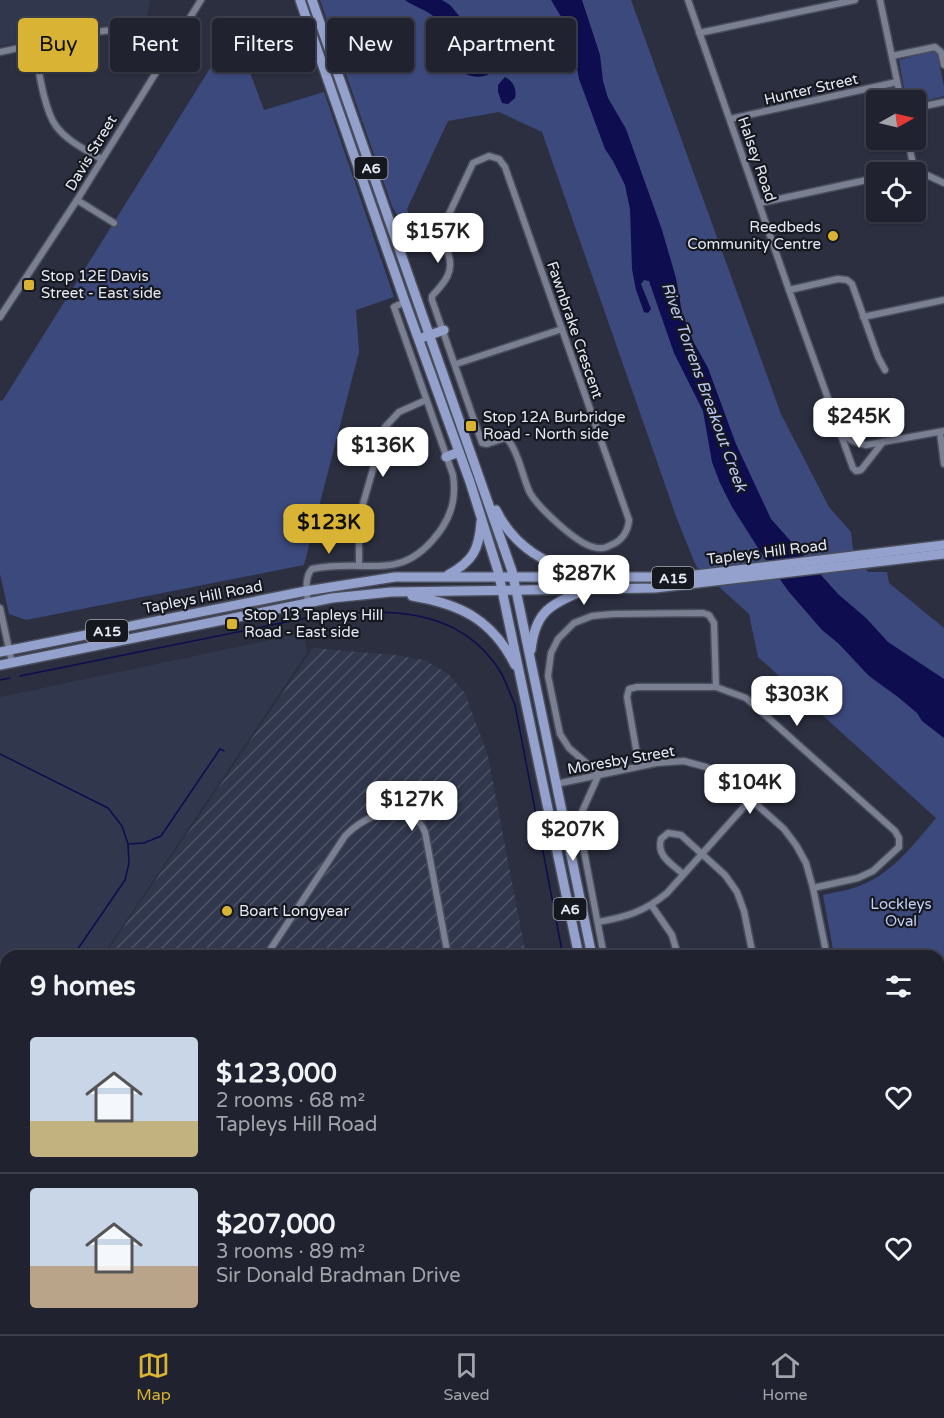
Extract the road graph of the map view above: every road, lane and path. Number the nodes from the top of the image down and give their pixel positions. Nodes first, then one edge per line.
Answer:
1 (201, 0) edge
2 (300, 0) edge
3 (312, 0) edge
4 (688, 0) edge
5 (855, 0) edge
6 (880, 0) edge
7 (189, 18) edge
8 (699, 33) junction
9 (18, 48) edge
10 (0, 52) edge
11 (892, 56) junction
12 (944, 65) edge
13 (40, 72) edge
14 (155, 72) edge
15 (897, 82) junction
16 (899, 90) edge
17 (944, 102) edge
18 (926, 106) edge
19 (730, 119) junction
20 (101, 159) junction
21 (926, 175) edge
22 (866, 180) edge
23 (944, 183) edge
24 (77, 200) junction
25 (760, 203) junction
26 (114, 223) dead end
27 (442, 229) junction
28 (398, 245) junction
29 (789, 290) junction
30 (944, 300) edge
31 (405, 302) junction
32 (0, 317) edge
33 (863, 317) junction
34 (562, 328) junction
35 (444, 330) junction
36 (429, 336) junction
37 (419, 339) junction
38 (456, 364) junction
39 (885, 370) dead end
40 (426, 400) junction
41 (839, 429) junction
42 (942, 432) edge
43 (883, 442) junction
44 (459, 452) junction
45 (446, 457) junction
46 (944, 464) edge
47 (486, 496) junction
48 (481, 515) junction
49 (944, 545) edge
50 (923, 552) junction
51 (944, 554) edge
52 (359, 565) junction
53 (749, 573) junction
54 (446, 576) junction
55 (499, 576) junction
56 (513, 576) junction
57 (599, 579) junction
58 (503, 590) junction
59 (516, 590) junction
60 (585, 590) junction
61 (306, 591) junction
62 (391, 592) junction
63 (308, 604) junction
64 (0, 608) edge
65 (4, 651) edge
66 (530, 658) junction
67 (12, 663) junction
68 (0, 665) edge
69 (521, 678) junction
70 (716, 687) junction
71 (541, 766) junction
72 (639, 766) junction
73 (599, 774) junction
74 (556, 784) junction
75 (547, 797) junction
76 (751, 799) junction
77 (701, 853) junction
78 (683, 874) junction
79 (813, 888) junction
80 (652, 906) junction
81 (598, 922) junction
82 (270, 950) edge
83 (447, 950) edge
84 (578, 950) edge
85 (591, 950) edge
86 (603, 950) edge
87 (676, 950) edge
88 (752, 950) edge
89 (826, 950) edge

1 - 7 street, Davis Street
2 - 31 main road, A6
3 - 28 main road, A6
4 - 8 street, Halsey Road
5 - 8 street
6 - 11 street
8 - 19 street, Halsey Road
9 - 10 street
11 - 12 street
11 - 15 street
13 - 20 street
14 - 20 street, Davis Street
15 - 16 street
15 - 19 street, Hunter Street
17 - 18 street
19 - 25 street, Halsey Road
20 - 24 street, Davis Street
21 - 23 street
22 - 25 street
24 - 26 street
24 - 32 street, Davis Street
25 - 29 street, Halsey Road
27 - 28 street
27 - 34 street, Fawnbrake Crescent
27 - 35 street, Fawnbrake Crescent
28 - 36 main road, A6
29 - 33 street
29 - 41 street, Halsey Road
30 - 33 street
31 - 37 main road, A6
31 - 40 street
33 - 39 street
34 - 38 street
34 - 38 street, Fawnbrake Crescent
35 - 36 main road
35 - 38 street, Fawnbrake Crescent
36 - 37 main road
36 - 47 main road, A6
37 - 44 main road, A6
40 - 45 street
40 - 52 street
41 - 43 street
41 - 43 street, Halsey Road
42 - 43 street
42 - 46 street
44 - 45 main road
44 - 48 main road, A6
45 - 52 street
47 - 56 main road, A6
47 - 57 main road
48 - 54 main road
48 - 55 main road, A6
49 - 50 main road, Tapleys Hill Road / A15
50 - 51 main road, Tapleys Hill Road / A15
50 - 53 main road, Tapleys Hill Road / A15
50 - 53 main road, Tapleys Hill Road / A15
52 - 61 street
53 - 57 main road, Tapleys Hill Road / A15
53 - 60 main road, Tapleys Hill Road / A15
54 - 55 main road, Tapleys Hill Road / A15
54 - 61 main road, Tapleys Hill Road / A15
55 - 56 main road, Tapleys Hill Road / A15
55 - 58 main road, A6
56 - 57 main road, Tapleys Hill Road / A15
56 - 59 main road, A6
58 - 59 main road, Tapleys Hill Road / A15
58 - 62 main road, Tapleys Hill Road / A15
58 - 69 main road, A6
59 - 60 main road, Tapleys Hill Road / A15
59 - 66 main road, A6
60 - 66 main road
61 - 63 street
61 - 65 main road, Tapleys Hill Road / A15
62 - 63 main road, Tapleys Hill Road / A15
62 - 69 main road
63 - 67 main road, Tapleys Hill Road / A15
64 - 65 street
65 - 67 street
66 - 74 main road, A6
67 - 68 main road, Tapleys Hill Road / A15
69 - 71 main road, A6
70 - 72 street
70 - 73 street
70 - 79 street
71 - 74 main road
71 - 75 main road, A6
72 - 73 street, Moresby Street
72 - 76 street, Moresby Street
73 - 74 street, Moresby Street
73 - 81 street
74 - 75 main road
74 - 85 main road, A6
75 - 84 main road, A6
76 - 77 street
76 - 79 street, Moresby Street
77 - 78 street
77 - 78 street
77 - 88 street
78 - 80 street
79 - 89 street, Moresby Street
80 - 81 street
80 - 87 street
81 - 86 street
82 - 83 street

